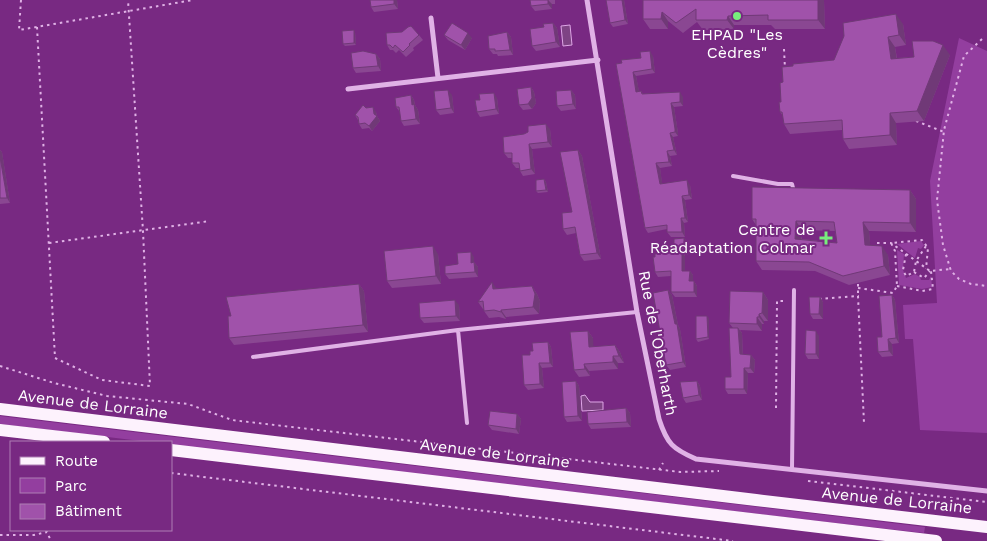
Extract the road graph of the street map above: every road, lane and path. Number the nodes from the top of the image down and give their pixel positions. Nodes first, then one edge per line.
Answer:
1 (21, 0) edge
2 (128, 0) edge
3 (193, 0) edge
4 (588, 0) edge
5 (128, 11) junction
6 (431, 18) dead end
7 (37, 27) junction
8 (982, 39) dead end
9 (784, 49) dead end
10 (598, 60) junction
11 (786, 74) edge
12 (438, 78) junction
13 (348, 89) dead end
14 (914, 120) edge
15 (944, 132) junction
16 (733, 176) dead end
17 (794, 193) edge
18 (210, 221) dead end
19 (143, 231) junction
20 (49, 243) junction
21 (877, 243) dead end
22 (891, 243) junction
23 (926, 246) junction
24 (906, 253) junction
25 (916, 261) junction
26 (926, 269) junction
27 (950, 269) junction
28 (931, 271) junction
29 (914, 272) junction
30 (858, 284) edge
31 (897, 286) junction
32 (987, 286) edge
33 (858, 288) junction
34 (794, 290) dead end
35 (858, 296) junction
36 (794, 301) junction
37 (636, 312) junction
38 (458, 330) junction
39 (253, 357) dead end
40 (0, 366) edge
41 (776, 408) dead end
42 (0, 409) edge
43 (467, 423) dead end
44 (864, 423) dead end
45 (0, 430) edge
46 (95, 441) edge
47 (172, 450) edge
48 (662, 463) dead end
49 (792, 469) junction
50 (659, 470) junction
51 (726, 471) dead end
52 (172, 474) edge
53 (802, 480) dead end
54 (987, 490) edge
55 (987, 502) edge
56 (987, 527) edge
57 (46, 531) edge
58 (0, 535) edge
59 (51, 541) edge
60 (733, 541) edge
61 (936, 541) edge

1 - 7 path
2 - 5 path
3 - 5 path
4 - 10 street, Rue de l'Oberharth
5 - 7 path
5 - 19 path
6 - 12 street
7 - 20 path
8 - 15 path
9 - 11 path
10 - 12 street
10 - 37 street, Rue de l'Oberharth
12 - 13 street
14 - 15 path
15 - 27 path
16 - 17 lane
18 - 19 path
19 - 20 path
19 - 20 path
21 - 22 path
22 - 23 path
22 - 24 path
22 - 31 path
23 - 25 path
23 - 26 path
24 - 25 path
24 - 29 path
25 - 26 path
25 - 29 path
26 - 28 path
27 - 28 path
27 - 32 path
28 - 29 path
28 - 31 path
30 - 33 path
31 - 33 path
33 - 35 path
34 - 36 lane
35 - 36 path
35 - 44 path
36 - 41 path
36 - 49 lane
37 - 38 lane
37 - 49 street, Rue de l'Oberharth
38 - 39 lane
38 - 43 lane
40 - 50 path
42 - 56 main road, Avenue de Lorraine
45 - 46 main road
47 - 61 main road
48 - 50 path
49 - 54 street, Rue de l'Oberharth
50 - 51 path
52 - 60 path
53 - 55 path
57 - 58 path
57 - 59 path

